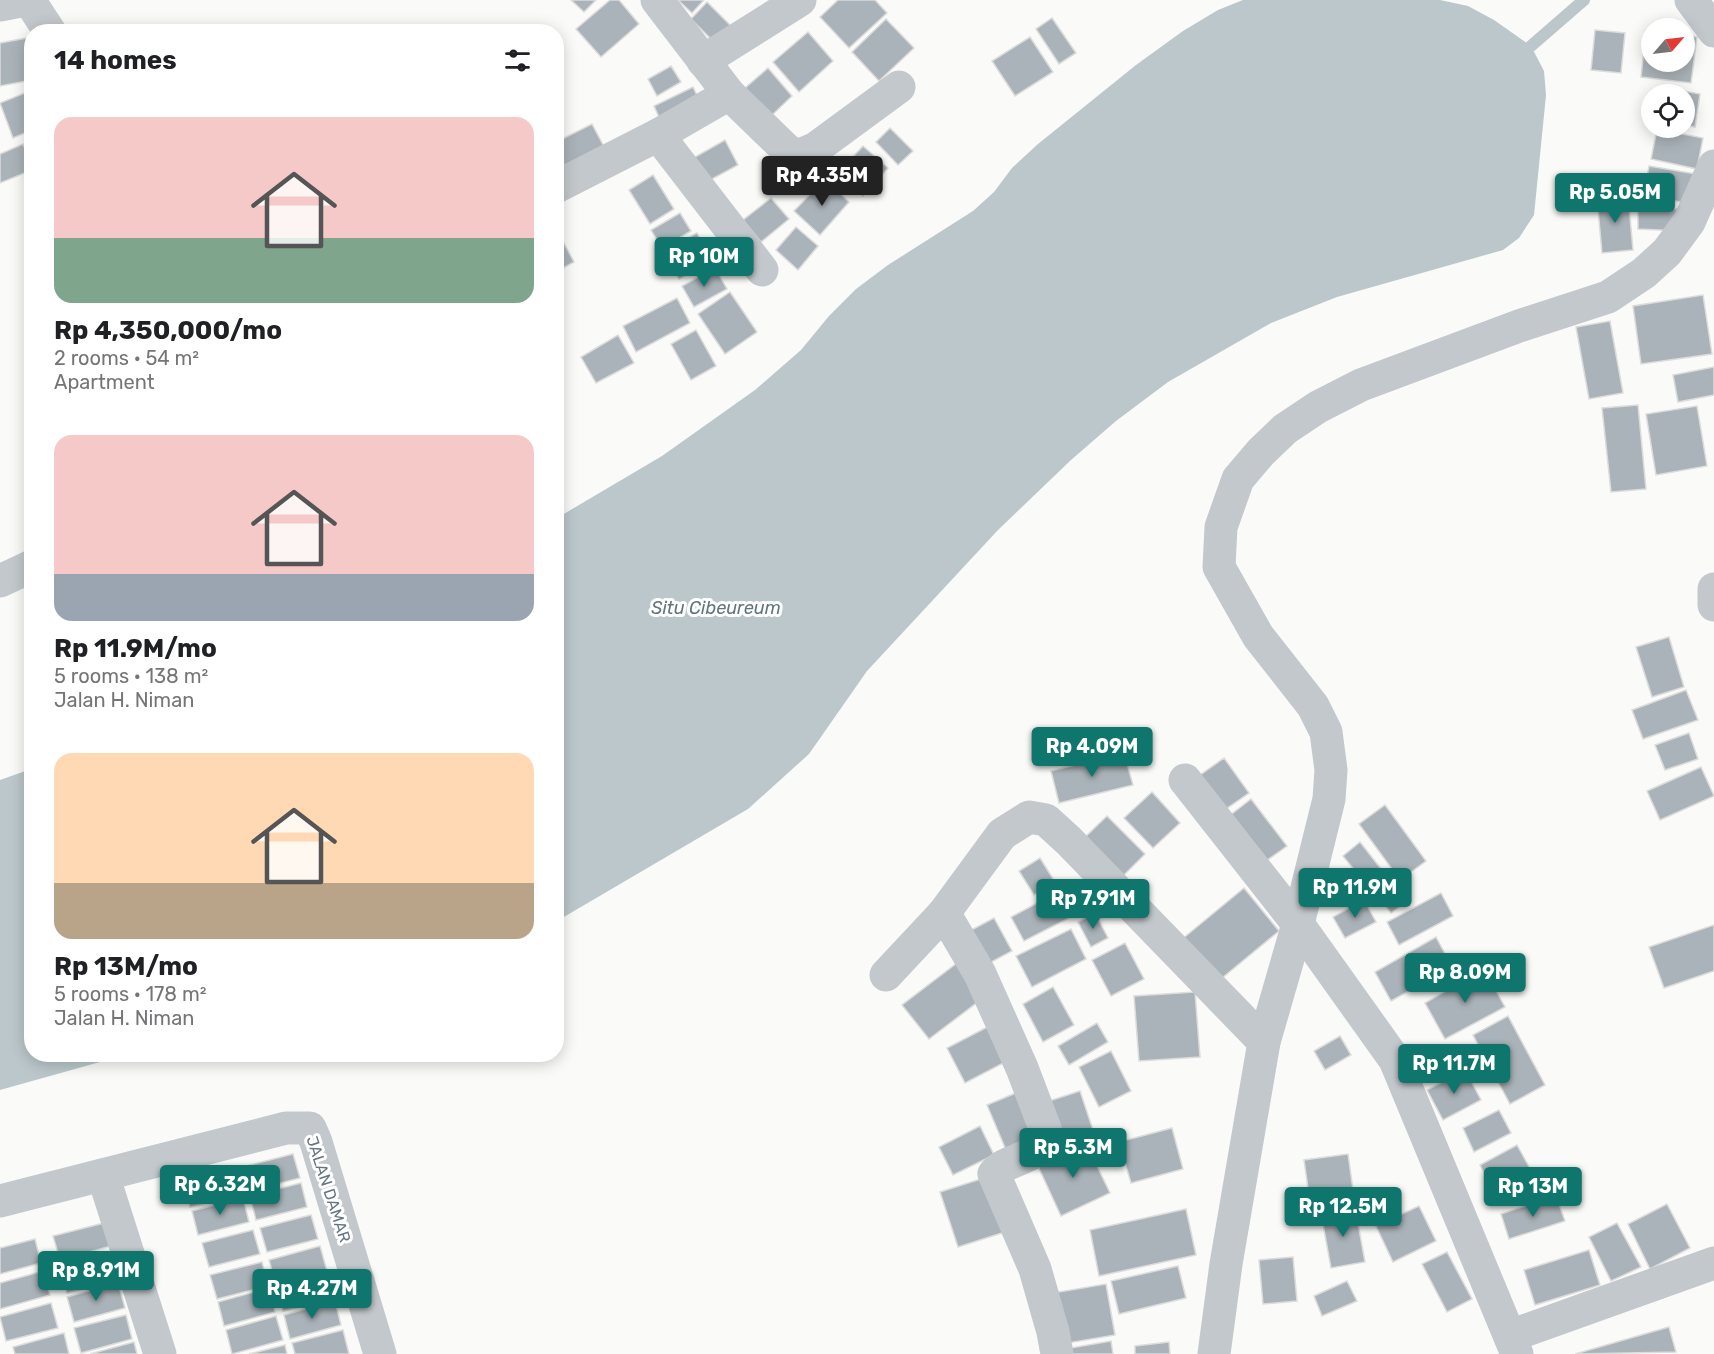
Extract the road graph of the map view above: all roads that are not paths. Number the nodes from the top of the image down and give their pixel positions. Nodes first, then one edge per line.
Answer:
1 (27, 0) edge
2 (657, 0) edge
3 (800, 0) edge
4 (1691, 0) edge
5 (0, 5) edge
6 (44, 24) edge
7 (1714, 31) edge
8 (703, 60) junction
9 (899, 87) dead end
10 (729, 94) junction
11 (658, 135) junction
12 (1714, 166) edge
13 (564, 183) edge
14 (762, 270) dead end
15 (24, 570) edge
16 (0, 581) edge
17 (1714, 589) edge
18 (1714, 605) edge
19 (1185, 780) dead end
20 (944, 913) junction
21 (1298, 924) junction
22 (886, 975) dead end
23 (1264, 1042) junction
24 (102, 1174) junction
25 (0, 1202) edge
26 (1714, 1263) edge
27 (1514, 1345) edge
28 (160, 1354) edge
29 (380, 1354) edge
30 (1057, 1354) edge
31 (1214, 1354) edge

1 - 5 street
1 - 6 street
2 - 8 street
3 - 8 street
4 - 7 street
8 - 10 street
9 - 10 street
10 - 11 street
11 - 13 street
11 - 14 street
12 - 21 street
15 - 16 street
17 - 18 street
19 - 21 street
20 - 22 street
20 - 23 street
20 - 30 street
21 - 23 street
21 - 27 street
23 - 31 street
24 - 25 street
24 - 28 street
24 - 29 street, JALAN DAMAR
26 - 27 street

